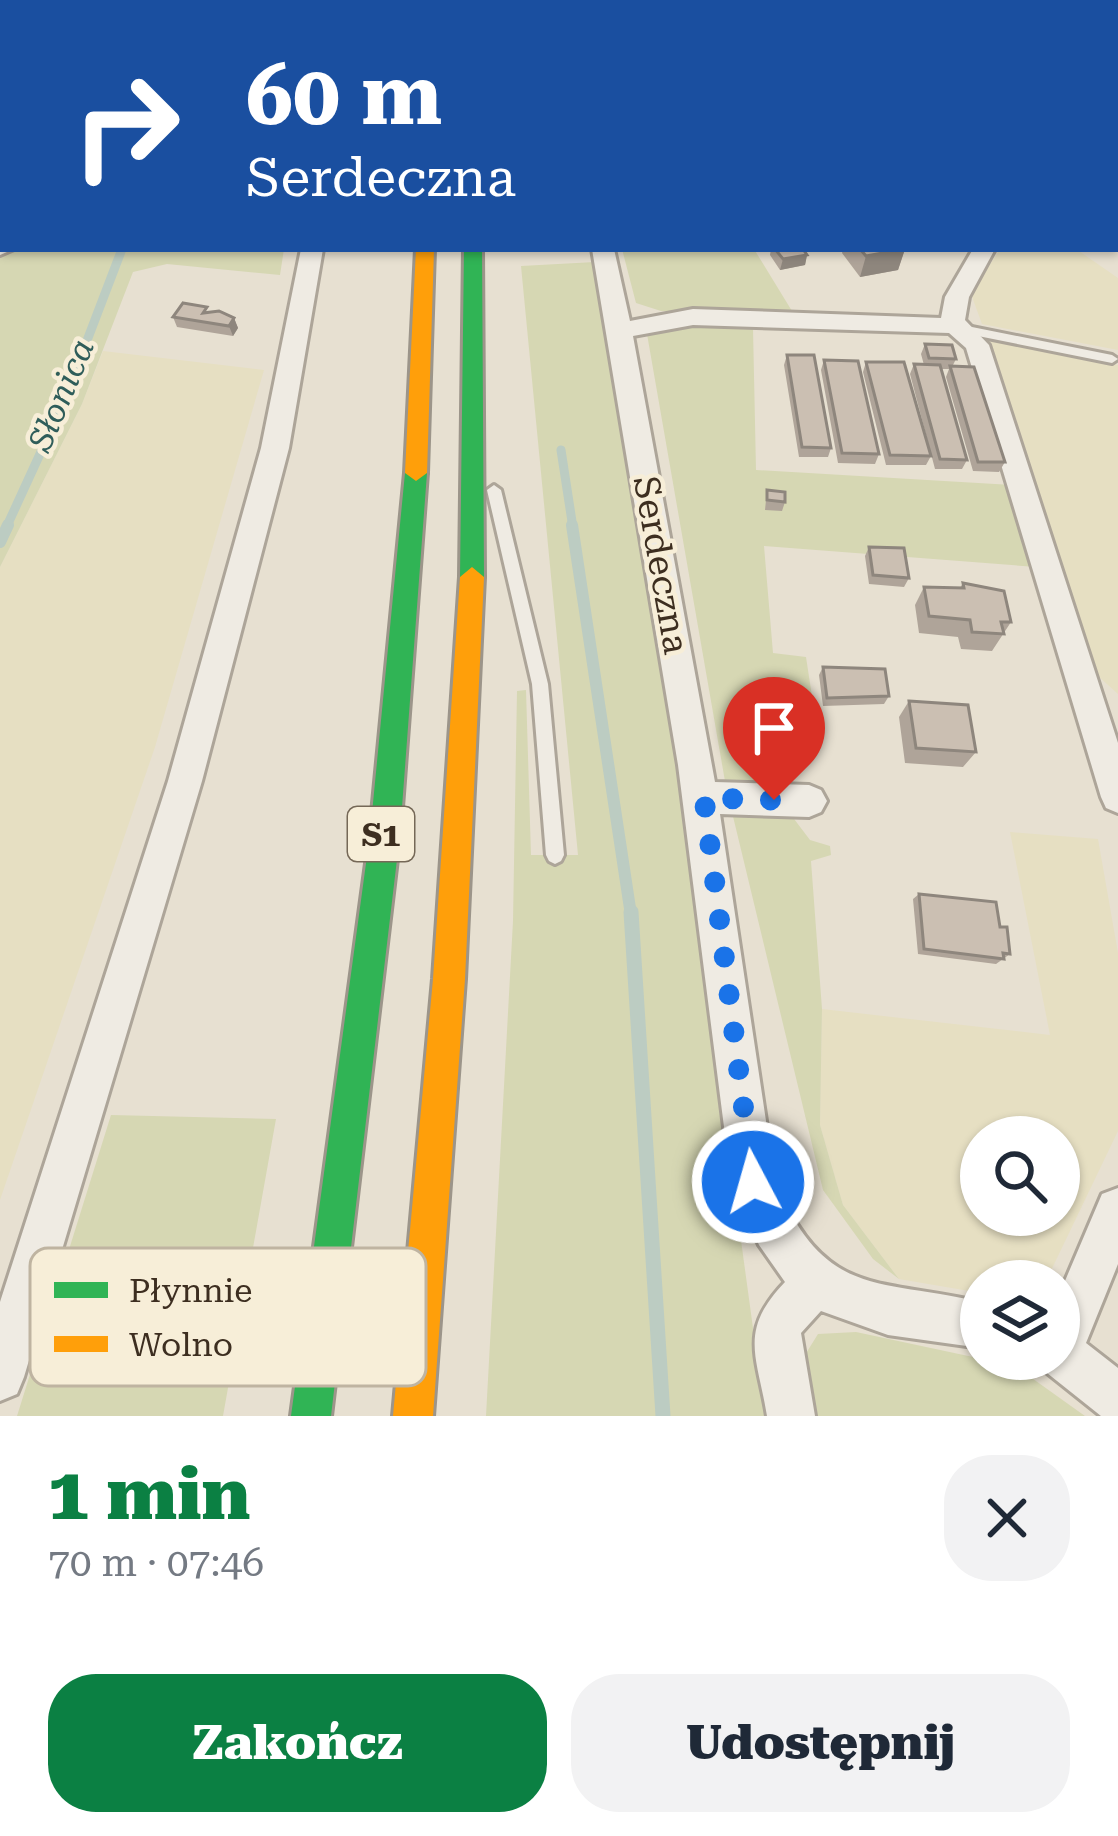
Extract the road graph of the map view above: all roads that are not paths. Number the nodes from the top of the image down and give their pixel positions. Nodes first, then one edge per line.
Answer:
1 (311, 252) edge
2 (425, 252) edge
3 (473, 252) edge
4 (604, 252) edge
5 (982, 252) edge
6 (957, 325) junction
7 (622, 331) junction
8 (1112, 359) dead end
9 (477, 419) junction
10 (1106, 708) edge
11 (1118, 796) edge
12 (704, 798) junction
13 (809, 801) dead end
14 (555, 855) dead end
15 (1118, 1210) edge
16 (40, 1248) edge
17 (333, 1248) edge
18 (426, 1264) edge
19 (30, 1280) edge
20 (815, 1284) junction
21 (1080, 1301) edge
22 (960, 1322) edge
23 (1080, 1368) edge
24 (0, 1377) edge
25 (315, 1386) edge
26 (416, 1386) edge
27 (1118, 1400) edge
28 (311, 1416) edge
29 (413, 1416) edge
30 (791, 1416) edge

1 - 16 street
2 - 17 main road, S1
3 - 9 main road, S1
4 - 7 street, Serdeczna
5 - 6 street
6 - 7 street
6 - 8 lane
6 - 10 street
7 - 12 street, Serdeczna
9 - 14 lane
9 - 18 main road, S1
10 - 11 street
12 - 13 street
12 - 20 street, Serdeczna
15 - 21 street
19 - 24 street
20 - 22 street, Serdeczna
20 - 30 street
23 - 27 street
25 - 28 main road, S1
26 - 29 main road, S1

